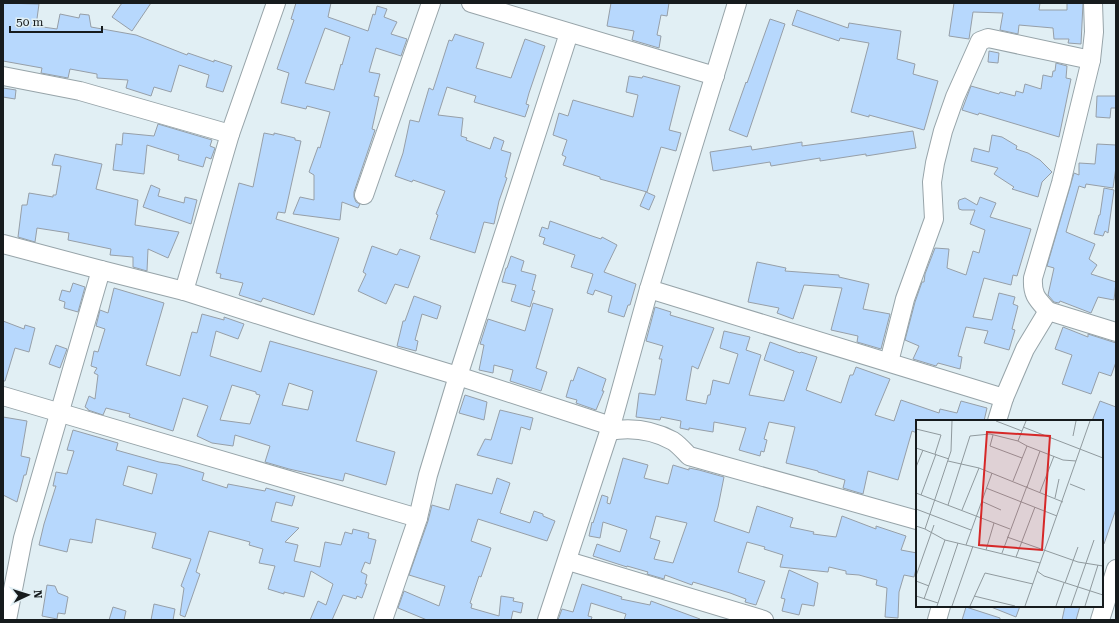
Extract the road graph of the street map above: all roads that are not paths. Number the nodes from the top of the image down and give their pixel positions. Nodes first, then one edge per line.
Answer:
1 (276, 3) edge
2 (430, 3) edge
3 (471, 3) edge
4 (737, 3) edge
5 (1093, 3) edge
6 (569, 33) junction
7 (1091, 60) junction
8 (3, 76) edge
9 (715, 76) junction
10 (230, 134) junction
11 (364, 195) dead end
12 (3, 244) edge
13 (101, 270) junction
14 (649, 289) junction
15 (184, 291) junction
16 (1048, 311) junction
17 (1116, 332) edge
18 (889, 362) junction
19 (458, 376) junction
20 (3, 396) edge
21 (1004, 398) junction
22 (59, 413) junction
23 (997, 420) edge
24 (610, 428) junction
25 (418, 518) junction
26 (916, 520) edge
27 (568, 561) junction
28 (1116, 569) edge
29 (941, 607) edge
30 (8, 620) edge
31 (383, 620) edge
32 (547, 620) edge
33 (764, 620) edge
34 (937, 620) edge
35 (1100, 620) edge

1 - 10 street
2 - 11 street
3 - 6 street
4 - 9 street
5 - 7 street
6 - 9 street
6 - 19 street
7 - 16 street
7 - 18 street
8 - 10 street
9 - 14 street
10 - 15 street
12 - 13 street
13 - 15 street
13 - 22 street
14 - 18 street
14 - 24 street
15 - 19 street
16 - 17 street
16 - 21 street
18 - 21 street
19 - 24 street
19 - 25 street
20 - 22 street
21 - 23 street
22 - 25 street
22 - 30 street
24 - 26 street
24 - 27 street
25 - 31 street
27 - 32 street
27 - 33 street
28 - 35 street
29 - 34 street

